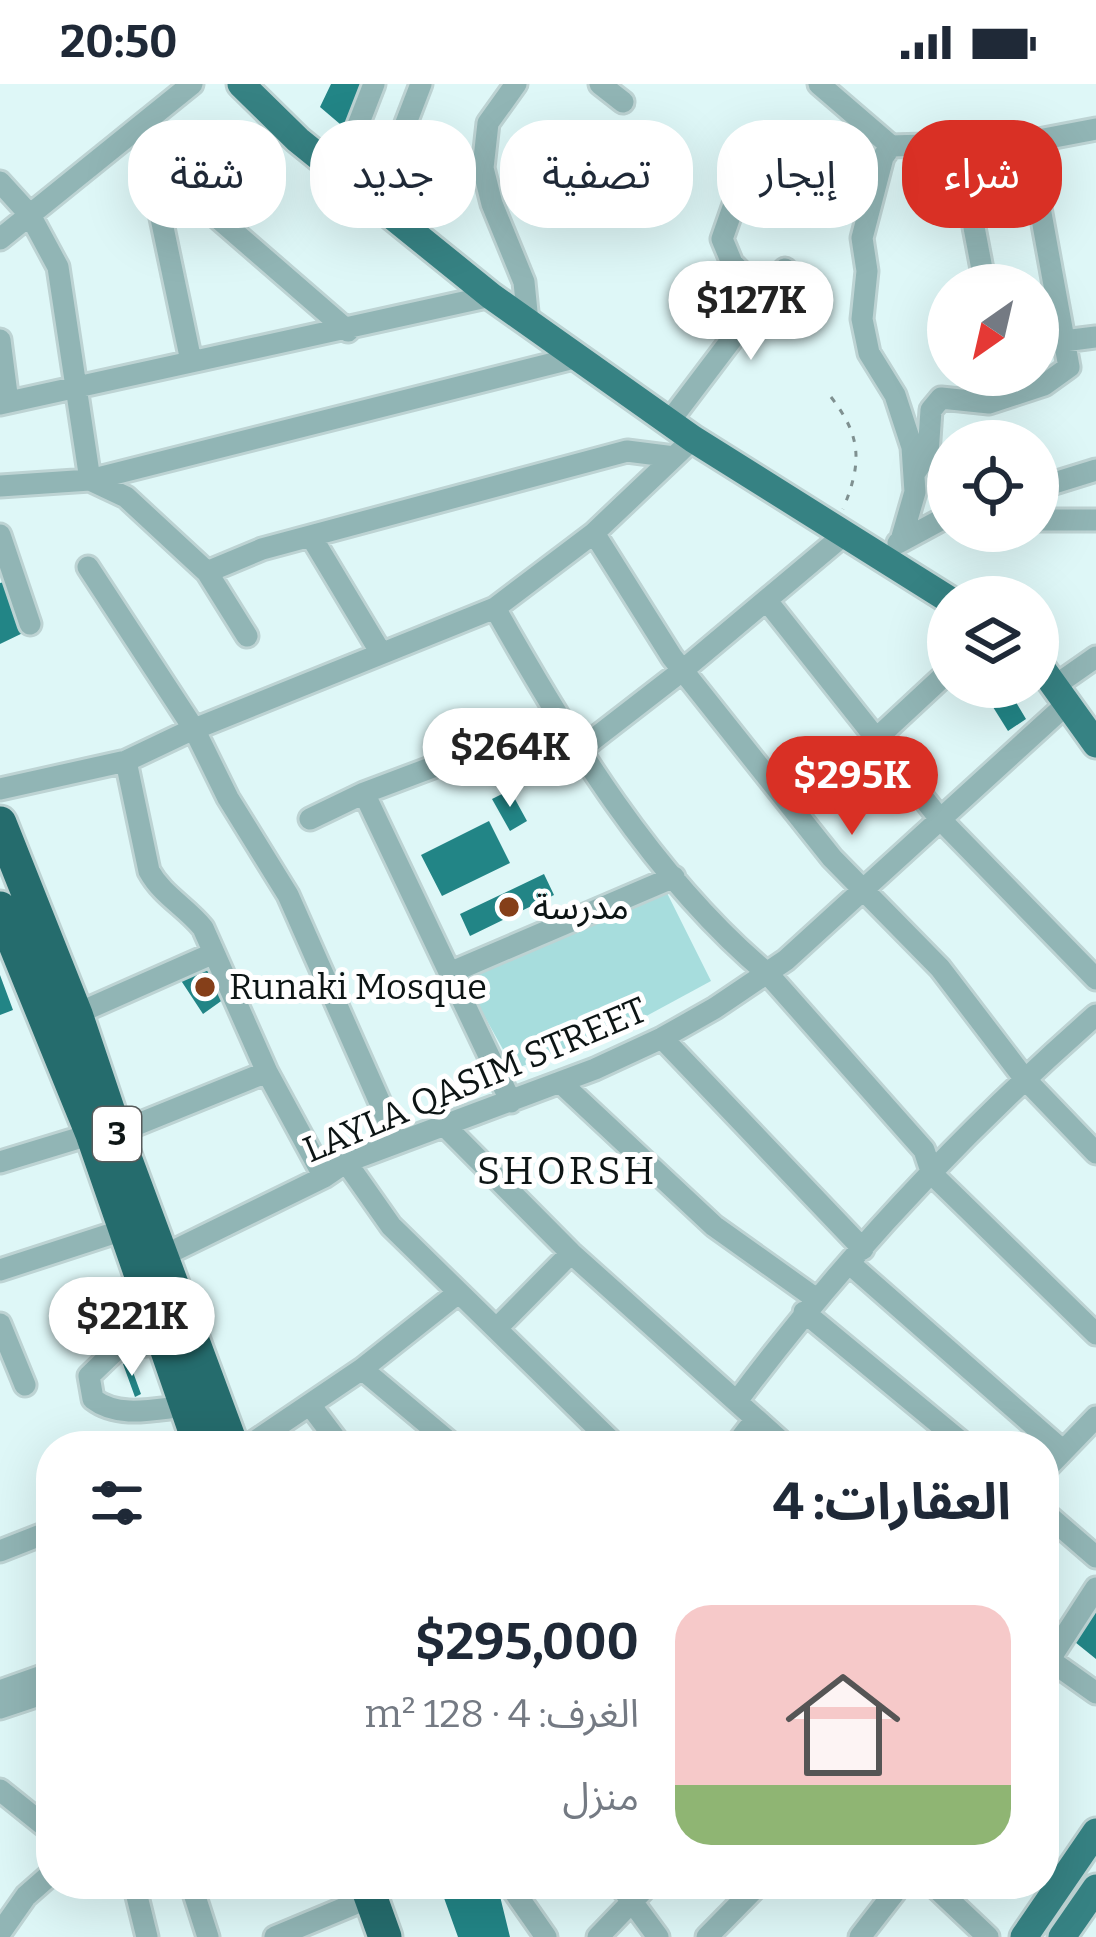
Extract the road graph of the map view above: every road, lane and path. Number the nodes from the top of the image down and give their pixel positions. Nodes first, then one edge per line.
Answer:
1 (192, 84) edge
2 (374, 84) edge
3 (421, 84) edge
4 (516, 84) edge
5 (600, 84) edge
6 (819, 84) edge
7 (248, 87) edge
8 (623, 102) dead end
9 (149, 120) edge
10 (360, 120) edge
11 (407, 120) edge
12 (1096, 129) edge
13 (1062, 136) edge
14 (128, 138) edge
15 (310, 146) edge
16 (891, 146) junction
17 (902, 146) edge
18 (0, 182) edge
19 (30, 215) junction
20 (164, 228) edge
21 (229, 228) edge
22 (409, 228) edge
23 (726, 228) edge
24 (974, 228) edge
25 (1044, 228) edge
26 (0, 239) edge
27 (981, 264) edge
28 (785, 268) dead end
29 (491, 296) junction
30 (765, 297) junction
31 (528, 322) junction
32 (348, 331) junction
33 (1096, 337) edge
34 (0, 340) edge
35 (1064, 341) junction
36 (578, 357) junction
37 (191, 361) junction
38 (76, 390) junction
39 (831, 397) dead end
40 (4, 403) edge
41 (679, 440) junction
42 (1096, 470) edge
43 (916, 471) junction
44 (90, 479) junction
45 (1059, 481) edge
46 (0, 486) edge
47 (1059, 520) edge
48 (1096, 520) edge
49 (927, 529) edge
50 (841, 531) junction
51 (594, 533) junction
52 (0, 535) edge
53 (312, 538) junction
54 (895, 548) junction
55 (88, 567) dead end
56 (207, 572) junction
57 (927, 579) edge
58 (767, 601) junction
59 (495, 608) junction
60 (30, 624) dead end
61 (247, 636) dead end
62 (381, 653) junction
63 (1096, 657) edge
64 (682, 670) junction
65 (1059, 680) edge
66 (1059, 690) edge
67 (927, 692) edge
68 (1033, 708) edge
69 (558, 720) junction
70 (194, 729) junction
71 (877, 738) junction
72 (1096, 744) edge
73 (581, 749) junction
74 (126, 761) junction
75 (0, 789) edge
76 (364, 793) junction
77 (310, 819) dead end
78 (940, 819) junction
79 (0, 823) edge
80 (674, 877) junction
81 (864, 890) junction
82 (0, 908) edge
83 (214, 953) junction
84 (10, 960) edge
85 (452, 972) junction
86 (768, 974) junction
87 (1096, 979) edge
88 (76, 1014) junction
89 (1096, 1015) edge
90 (662, 1038) junction
91 (266, 1072) junction
92 (1024, 1078) junction
93 (560, 1082) junction
94 (511, 1102) junction
95 (443, 1125) junction
96 (104, 1133) junction
97 (397, 1142) junction
98 (1096, 1153) edge
99 (0, 1162) edge
100 (346, 1162) junction
101 (932, 1174) junction
102 (324, 1177) junction
103 (123, 1230) junction
104 (571, 1253) junction
105 (856, 1256) junction
106 (161, 1257) junction
107 (0, 1270) edge
108 (458, 1293) junction
109 (810, 1305) junction
110 (0, 1324) edge
111 (498, 1327) junction
112 (1096, 1334) edge
113 (164, 1343) junction
114 (362, 1369) junction
115 (25, 1385) dead end
116 (737, 1401) junction
117 (310, 1405) junction
118 (186, 1406) junction
119 (1096, 1417) edge
120 (756, 1418) junction
121 (195, 1431) edge
122 (226, 1431) edge
123 (271, 1431) edge
124 (330, 1431) edge
125 (436, 1431) edge
126 (600, 1431) edge
127 (746, 1431) edge
128 (770, 1431) edge
129 (949, 1431) edge
130 (1042, 1431) edge
131 (1059, 1447) edge
132 (1063, 1451) junction
133 (1059, 1455) edge
134 (1059, 1525) edge
135 (36, 1537) edge
136 (0, 1551) edge
137 (1096, 1558) edge
138 (1096, 1588) edge
139 (1059, 1643) edge
140 (1059, 1670) edge
141 (36, 1678) edge
142 (0, 1691) edge
143 (1096, 1693) edge
144 (36, 1696) edge
145 (0, 1708) edge
146 (0, 1790) edge
147 (36, 1819) edge
148 (1096, 1832) edge
149 (1088, 1861) edge
150 (36, 1887) edge
151 (1096, 1888) edge
152 (1059, 1895) edge
153 (138, 1899) edge
154 (196, 1899) edge
155 (353, 1899) edge
156 (377, 1899) edge
157 (382, 1899) edge
158 (519, 1899) edge
159 (622, 1899) edge
160 (630, 1899) edge
161 (744, 1899) edge
162 (889, 1899) edge
163 (948, 1899) edge
164 (1056, 1899) edge
165 (0, 1933) edge
166 (147, 1937) edge
167 (208, 1937) edge
168 (275, 1937) edge
169 (385, 1937) edge
170 (405, 1937) edge
171 (546, 1937) edge
172 (598, 1937) edge
173 (658, 1937) edge
174 (707, 1937) edge
175 (860, 1937) edge
176 (988, 1937) edge
177 (1024, 1937) edge
178 (1062, 1937) edge

1 - 9 street
2 - 10 street
3 - 11 street
4 - 31 street
5 - 8 street
6 - 16 street
7 - 15 main road
12 - 13 street
14 - 19 street
16 - 17 street
16 - 43 street
18 - 19 street
19 - 26 street
19 - 38 street
20 - 37 street
21 - 32 street
22 - 29 main road
23 - 30 street
24 - 27 street
25 - 35 street
28 - 30 street
29 - 31 main road
29 - 32 street
30 - 41 street
31 - 36 main road
32 - 37 street
33 - 35 street
34 - 40 street
35 - 43 street
36 - 41 main road
36 - 44 street
37 - 38 street
38 - 40 street
38 - 44 street
39 - 50 path
41 - 50 main road
41 - 51 street
41 - 53 street
42 - 45 street
43 - 54 street
44 - 46 street
44 - 56 street
47 - 48 street
49 - 54 street
50 - 54 main road
50 - 58 street
51 - 59 street
51 - 64 street
52 - 60 street
53 - 56 street
53 - 62 street
54 - 57 main road
55 - 70 street
56 - 61 street
58 - 64 street
58 - 71 street
59 - 62 street
59 - 69 street
62 - 70 street
63 - 65 street, LAYLA QASIM STREET
64 - 73 street
64 - 81 street
66 - 72 main road
67 - 71 street
68 - 78 street, LAYLA QASIM STREET
69 - 73 street
69 - 76 street
70 - 74 street
70 - 97 street
71 - 78 street
73 - 80 street
74 - 75 street
74 - 83 street
76 - 77 street
76 - 85 street
78 - 81 street, LAYLA QASIM STREET
78 - 87 street
79 - 88 highway, 3
80 - 85 street
80 - 86 street
81 - 86 street, LAYLA QASIM STREET
81 - 92 street
82 - 84 highway, 3
83 - 88 street
83 - 91 street
84 - 96 highway, 3
85 - 94 street
86 - 90 street, LAYLA QASIM STREET
86 - 101 street
88 - 96 highway, 3
89 - 92 street
90 - 93 street, LAYLA QASIM STREET
90 - 105 street
91 - 96 street
91 - 102 street
92 - 98 street
92 - 101 street
93 - 94 street, LAYLA QASIM STREET
93 - 109 street
94 - 95 street, LAYLA QASIM STREET
95 - 97 street, LAYLA QASIM STREET
95 - 104 street
96 - 99 street
96 - 103 highway, 3
96 - 106 highway, 3
97 - 100 street, LAYLA QASIM STREET
100 - 102 street, LAYLA QASIM STREET
100 - 108 street
101 - 105 street
101 - 112 street
102 - 106 street, LAYLA QASIM STREET
103 - 107 street
103 - 113 highway, 3
104 - 111 street
104 - 116 street
105 - 109 street
105 - 130 street
106 - 122 highway, 3
108 - 111 street
108 - 114 street
109 - 116 street
109 - 129 street
110 - 115 street
111 - 126 street
113 - 118 highway, 3
113 - 118 street
114 - 117 street
114 - 125 street
116 - 120 street
117 - 123 street
117 - 124 street
118 - 121 highway, 3
119 - 132 street
120 - 127 street
120 - 128 street
131 - 132 street
132 - 133 street
134 - 137 street
135 - 136 street
138 - 139 street
140 - 143 street
141 - 142 street
144 - 145 street
146 - 147 street
148 - 149 main road
149 - 152 main road
150 - 165 street
151 - 178 main road
153 - 166 street
154 - 167 street
155 - 168 street
156 - 169 highway
157 - 170 highway
158 - 171 street
159 - 172 street
160 - 173 street
161 - 174 street
162 - 175 street
163 - 176 street
164 - 177 main road

